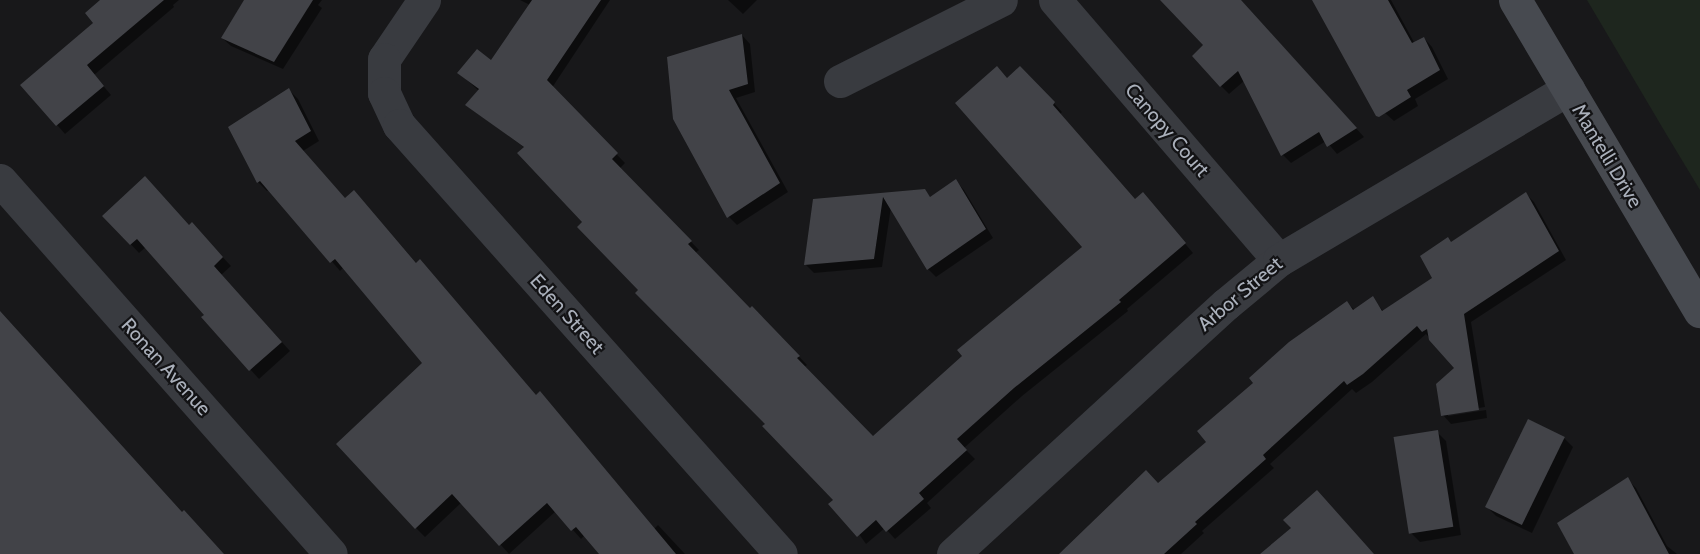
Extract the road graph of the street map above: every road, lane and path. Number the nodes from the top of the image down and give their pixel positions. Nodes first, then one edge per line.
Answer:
1 (424, 0) edge
2 (1001, 0) edge
3 (1055, 0) edge
4 (1515, 0) edge
5 (840, 81) dead end
6 (1568, 89) junction
7 (0, 180) edge
8 (1279, 260) junction
9 (1700, 311) edge
10 (331, 554) edge
11 (781, 554) edge
12 (953, 554) edge

1 - 11 street, Eden Street
2 - 5 street
3 - 8 street, Canopy Court
4 - 6 street, Mantelli Drive
6 - 8 street, Arbor Street
6 - 9 street, Mantelli Drive
7 - 10 street, Ronan Avenue
8 - 12 street, Arbor Street

